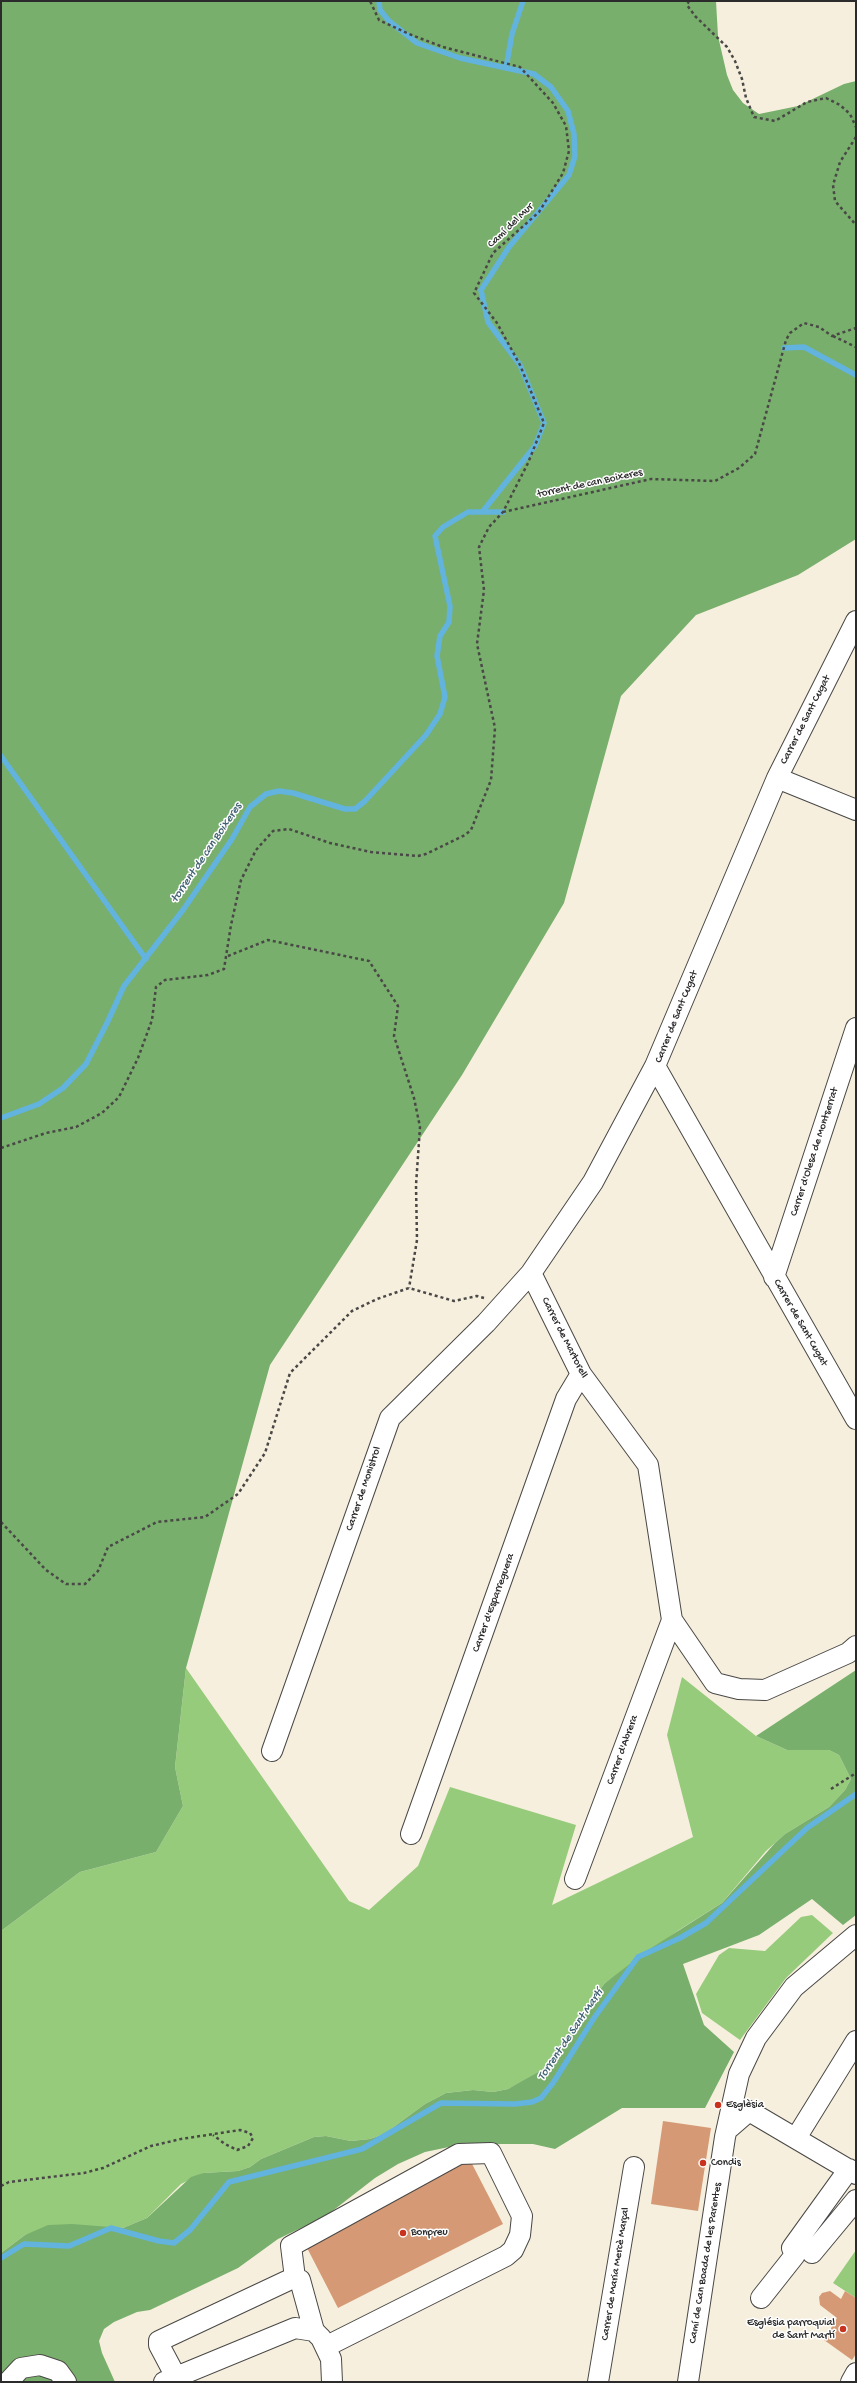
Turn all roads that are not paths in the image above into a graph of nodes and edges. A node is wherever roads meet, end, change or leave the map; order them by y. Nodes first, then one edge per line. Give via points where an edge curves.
1 (856, 621) edge
2 (777, 778) junction
3 (856, 810) edge
4 (856, 1028) edge
5 (655, 1066) junction
6 (531, 1273) junction
7 (774, 1277) junction
8 (581, 1374) junction
9 (856, 1419) edge
10 (672, 1620) junction
11 (856, 1646) edge
12 (272, 1751) dead end
13 (411, 1834) dead end
14 (575, 1879) dead end
15 (856, 1934) edge
16 (856, 2041) edge
17 (733, 2097) junction
18 (749, 2111) junction
19 (726, 2130) junction
20 (796, 2138) junction
21 (634, 2167) dead end
22 (852, 2172) edge
23 (856, 2200) edge
24 (812, 2253) dead end
25 (295, 2278) junction
26 (761, 2298) dead end
27 (314, 2331) junction
28 (326, 2346) junction
29 (856, 2373) edge
30 (170, 2380) edge
31 (8, 2382) edge
32 (66, 2382) edge
33 (332, 2382) edge
34 (598, 2382) edge
35 (688, 2382) edge
36 (851, 2382) edge

1 - 2 street, Carrer de Sant Cugat
2 - 3 street
2 - 5 street, Carrer de Sant Cugat
4 - 7 street, Carrer d'Olesa de Montserrat
5 - 6 street via 593,1182
5 - 7 street, Carrer de Sant Cugat
6 - 8 street, Carrer de Martorell
6 - 12 street, Carrer de Monistrol via 504,1304 390,1418
7 - 9 street, Carrer de Sant Cugat
8 - 10 street, Carrer de Martorell via 648,1466
8 - 13 street, Carrer d'Esparreguera via 566,1399
10 - 11 street, Carrer de Martorell via 715,1684 739,1689 765,1690 848,1653
10 - 14 street, Carrer d'Abrera
15 - 17 street, Camí de Can Boada de les Parentes via 794,1987 756,2038 739,2074
16 - 20 street
17 - 18 street
17 - 19 street, Camí de Can Boada de les Parentes
18 - 19 street
18 - 20 street
19 - 35 street, Camí de Can Boada de les Parentes
20 - 22 street
21 - 34 street, Carrer de Maria Mercè Marçal
22 - 26 street via 792,2248 795,2255
23 - 24 street
25 - 27 street via 300,2280
25 - 28 street via 291,2246 459,2154 491,2153 522,2216 520,2235 513,2250 506,2256
25 - 30 street via 160,2341
27 - 28 street
27 - 30 street via 295,2328
28 - 33 street via 331,2359
29 - 36 street
31 - 32 street via 21,2368 40,2365 58,2371

